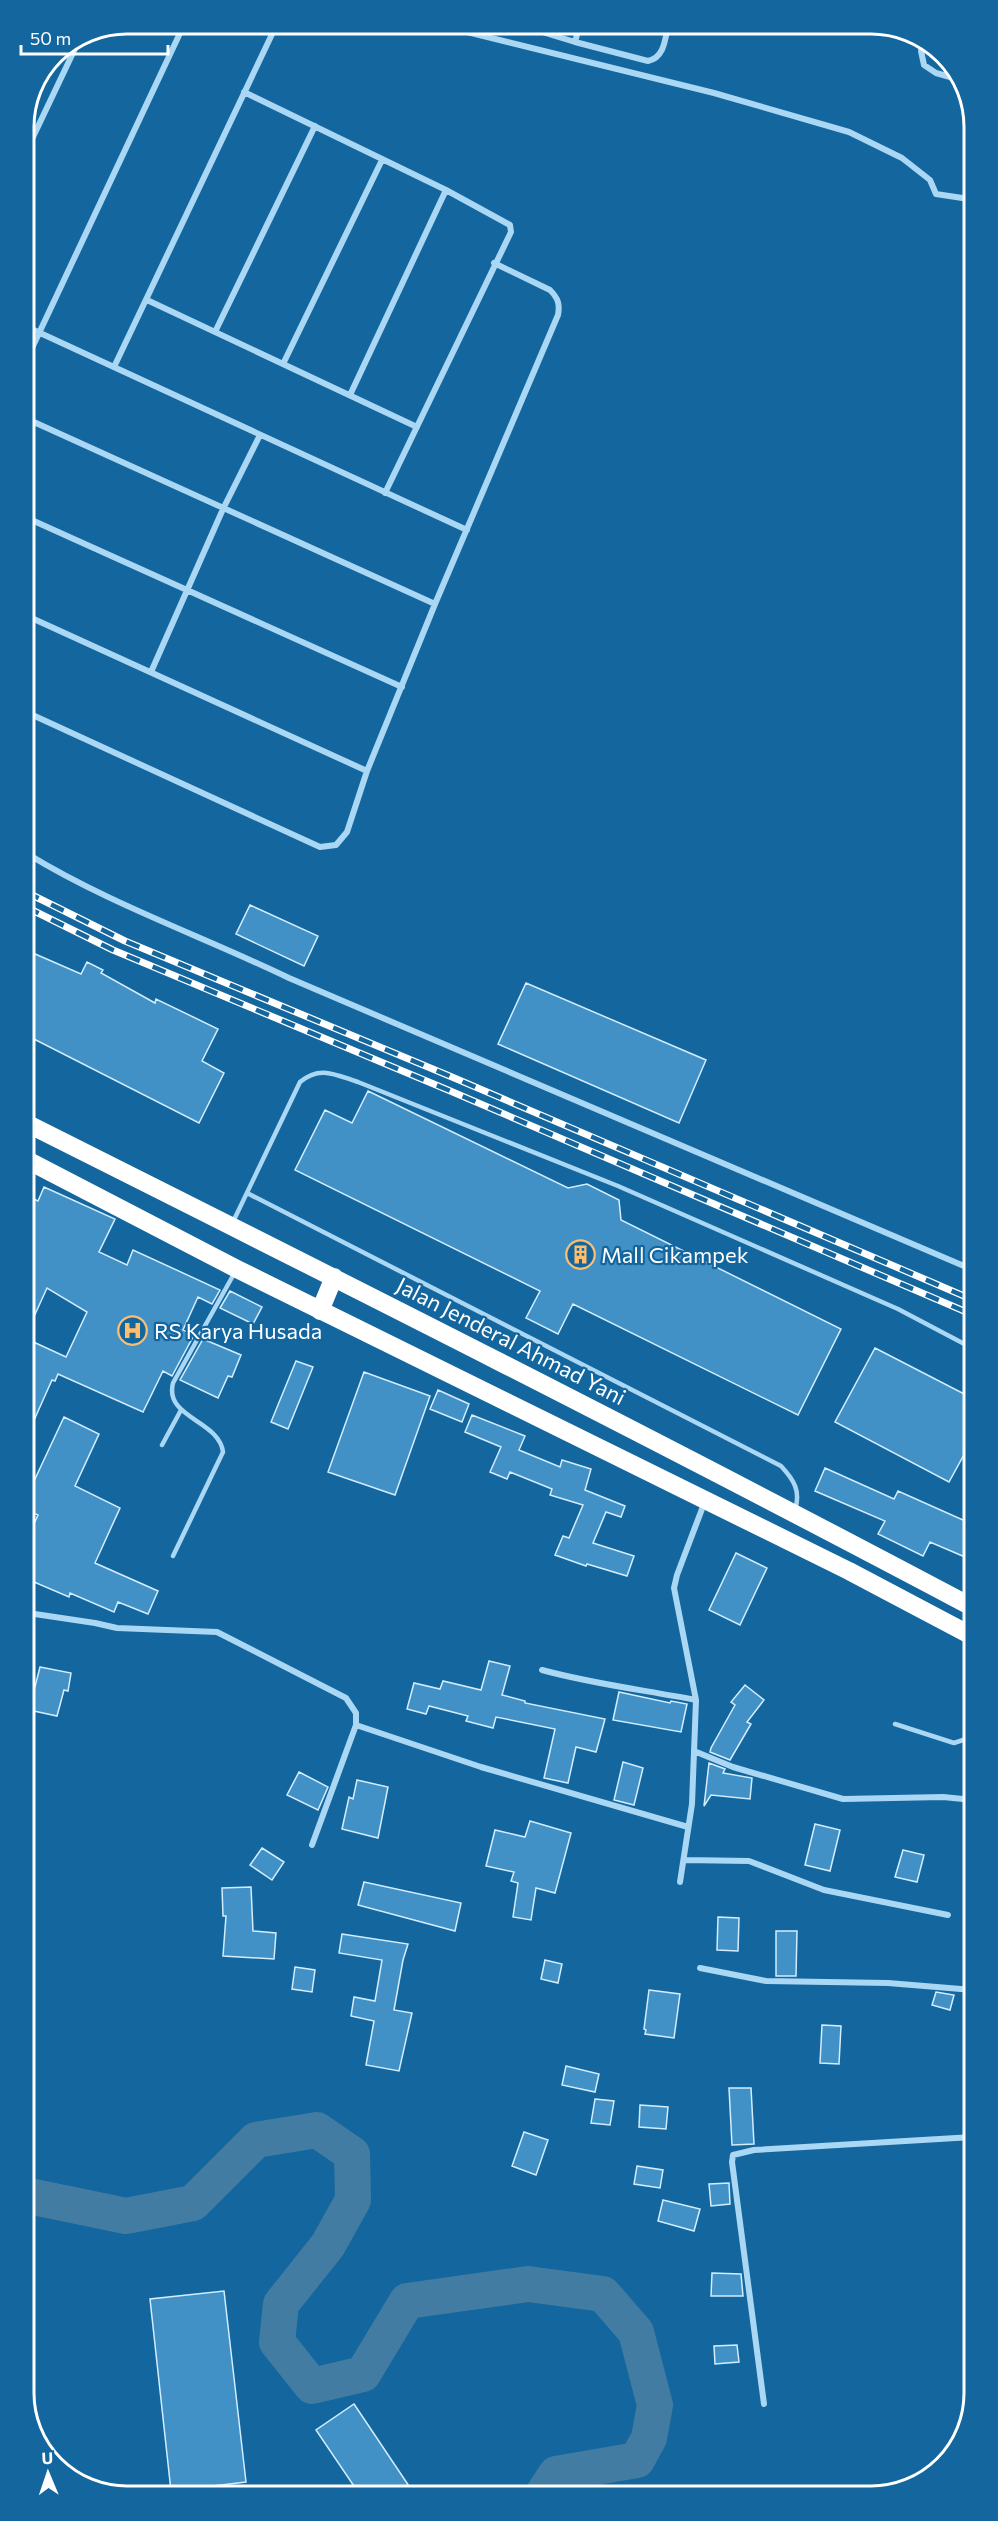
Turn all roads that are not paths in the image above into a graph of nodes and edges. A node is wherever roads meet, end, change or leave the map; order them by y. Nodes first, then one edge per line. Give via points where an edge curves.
1 (180, 34) edge
2 (272, 34) edge
3 (477, 34) edge
4 (551, 35) edge
5 (577, 35) edge
6 (666, 35) edge
7 (575, 42) junction
8 (921, 50) edge
9 (73, 53) edge
10 (948, 77) edge
11 (244, 92) junction
12 (315, 126) junction
13 (35, 133) edge
14 (382, 160) junction
15 (446, 190) junction
16 (964, 198) edge
17 (494, 263) junction
18 (147, 300) junction
19 (35, 331) edge
20 (215, 332) junction
21 (40, 333) junction
22 (35, 343) edge
23 (283, 364) junction
24 (114, 367) junction
25 (350, 395) junction
26 (35, 422) edge
27 (417, 427) junction
28 (260, 435) junction
29 (384, 494) junction
30 (223, 508) junction
31 (35, 521) edge
32 (466, 530) junction
33 (186, 590) junction
34 (435, 604) junction
35 (35, 619) edge
36 (151, 672) junction
37 (402, 687) junction
38 (35, 716) edge
39 (367, 771) junction
40 (35, 859) edge
41 (35, 1127) edge
42 (35, 1164) edge
43 (247, 1193) junction
44 (231, 1226) junction
45 (964, 1266) edge
46 (237, 1269) junction
47 (334, 1277) junction
48 (320, 1311) junction
49 (964, 1344) edge
50 (181, 1410) junction
51 (162, 1445) dead end
52 (705, 1500) junction
53 (794, 1512) junction
54 (173, 1556) dead end
55 (964, 1603) edge
56 (34, 1614) edge
57 (964, 1632) edge
58 (542, 1670) dead end
59 (696, 1700) junction
60 (895, 1724) dead end
61 (356, 1725) junction
62 (964, 1740) edge
63 (694, 1750) junction
64 (964, 1799) edge
65 (688, 1827) junction
66 (312, 1845) dead end
67 (684, 1860) junction
68 (680, 1882) dead end
69 (948, 1915) dead end
70 (700, 1968) dead end
71 (964, 1989) edge
72 (964, 2138) edge
73 (764, 2403) dead end

1 - 21 street
2 - 11 street
3 - 16 street via 714,93 849,132 902,158 930,180 936,194
4 - 7 street
5 - 7 street
6 - 7 street via 655,60 648,61
8 - 10 street via 924,65
9 - 13 street
11 - 12 street
11 - 18 street
12 - 14 street
12 - 20 street
14 - 15 street
14 - 23 street
15 - 17 street via 510,225 511,232
15 - 25 street
17 - 27 street
17 - 32 street via 550,290 560,306
18 - 20 street
18 - 24 street
19 - 21 street
20 - 23 street
21 - 22 street
21 - 24 street
23 - 25 street
24 - 28 street
25 - 27 street
26 - 30 street
27 - 29 street
28 - 29 street
28 - 30 street
29 - 32 street
30 - 33 street
30 - 34 street
31 - 33 street
32 - 34 street
33 - 36 street
33 - 37 street
34 - 37 street
35 - 36 street
36 - 39 street
37 - 39 street
38 - 39 street via 320,847 336,845 347,832
40 - 45 street via 168,925 289,978
41 - 44 highway, Jalan Jenderal Ahmad Yani
42 - 46 highway
43 - 44 lane
43 - 49 lane via 300,1082 311,1073 326,1072 618,1186 898,1309
43 - 53 lane via 781,1466 798,1491
44 - 47 highway, Jalan Jenderal Ahmad Yani
46 - 48 highway
46 - 50 lane via 173,1383 172,1398
47 - 48 highway
47 - 53 highway, Jalan Jenderal Ahmad Yani
48 - 52 highway
50 - 51 lane
50 - 54 lane via 215,1435 223,1452
52 - 57 highway
52 - 59 street via 674,1588
53 - 55 highway, Jalan Jenderal Ahmad Yani
56 - 61 street via 117,1629 217,1632 339,1692 352,1704
58 - 59 street via 587,1682
59 - 63 street
60 - 62 lane via 954,1743
61 - 65 street via 481,1767
61 - 66 street
63 - 64 street via 733,1767 843,1799
63 - 65 street
65 - 67 street
67 - 68 street
67 - 69 street via 749,1861 824,1890
70 - 71 street via 766,1981 888,1983
72 - 73 street via 754,2150 733,2155

